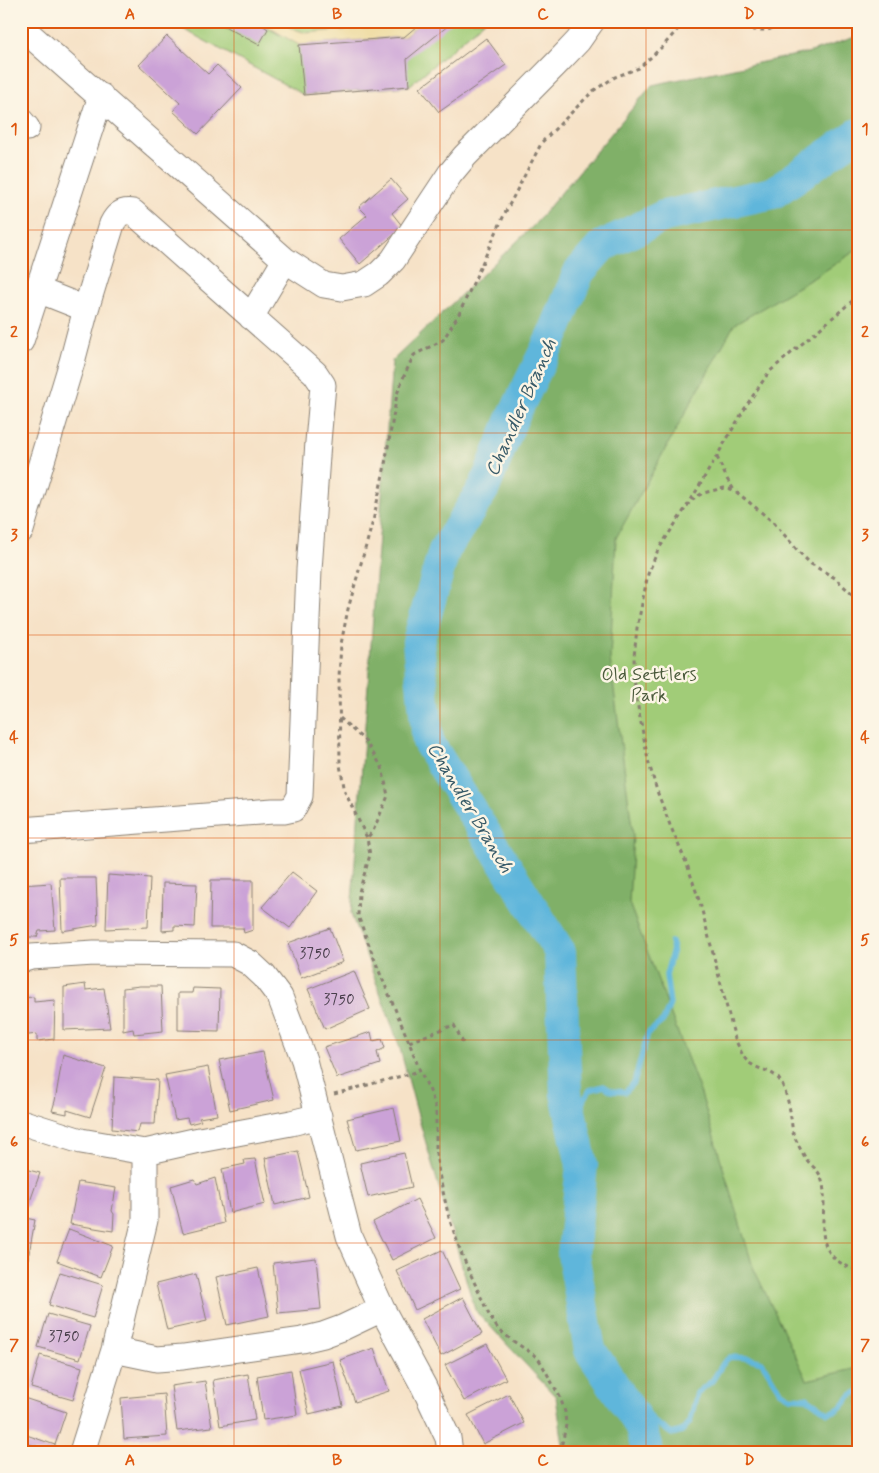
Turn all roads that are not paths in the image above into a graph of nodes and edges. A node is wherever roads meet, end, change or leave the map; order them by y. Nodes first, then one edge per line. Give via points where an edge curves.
1 (592, 21) edge
2 (21, 27) edge
3 (101, 96) junction
4 (284, 260) junction
5 (38, 290) junction
6 (86, 309) junction
7 (251, 317) junction
8 (21, 342) edge
9 (21, 530) edge
10 (21, 830) edge
11 (21, 960) edge
12 (316, 1108) junction
13 (21, 1122) edge
14 (145, 1152) junction
15 (382, 1309) junction
16 (114, 1350) junction
17 (82, 1452) edge
18 (450, 1452) edge

1 - 4 lane via 557,64 464,156 393,260 379,274 364,284 342,288 324,285
2 - 3 lane
3 - 4 lane
3 - 5 lane
4 - 7 lane
5 - 6 lane
5 - 8 lane
6 - 7 lane via 112,224 127,211 138,215
6 - 9 lane
7 - 10 lane via 315,373 323,385 309,570 300,796 297,804 284,812
11 - 12 lane via 94,953 233,954 250,963 280,997 304,1060
12 - 14 lane via 291,1123
12 - 15 lane via 349,1236
13 - 14 lane via 81,1140
14 - 16 lane via 145,1220
15 - 16 lane via 342,1328 302,1340 157,1359
15 - 18 lane via 424,1387 448,1438
16 - 17 lane

